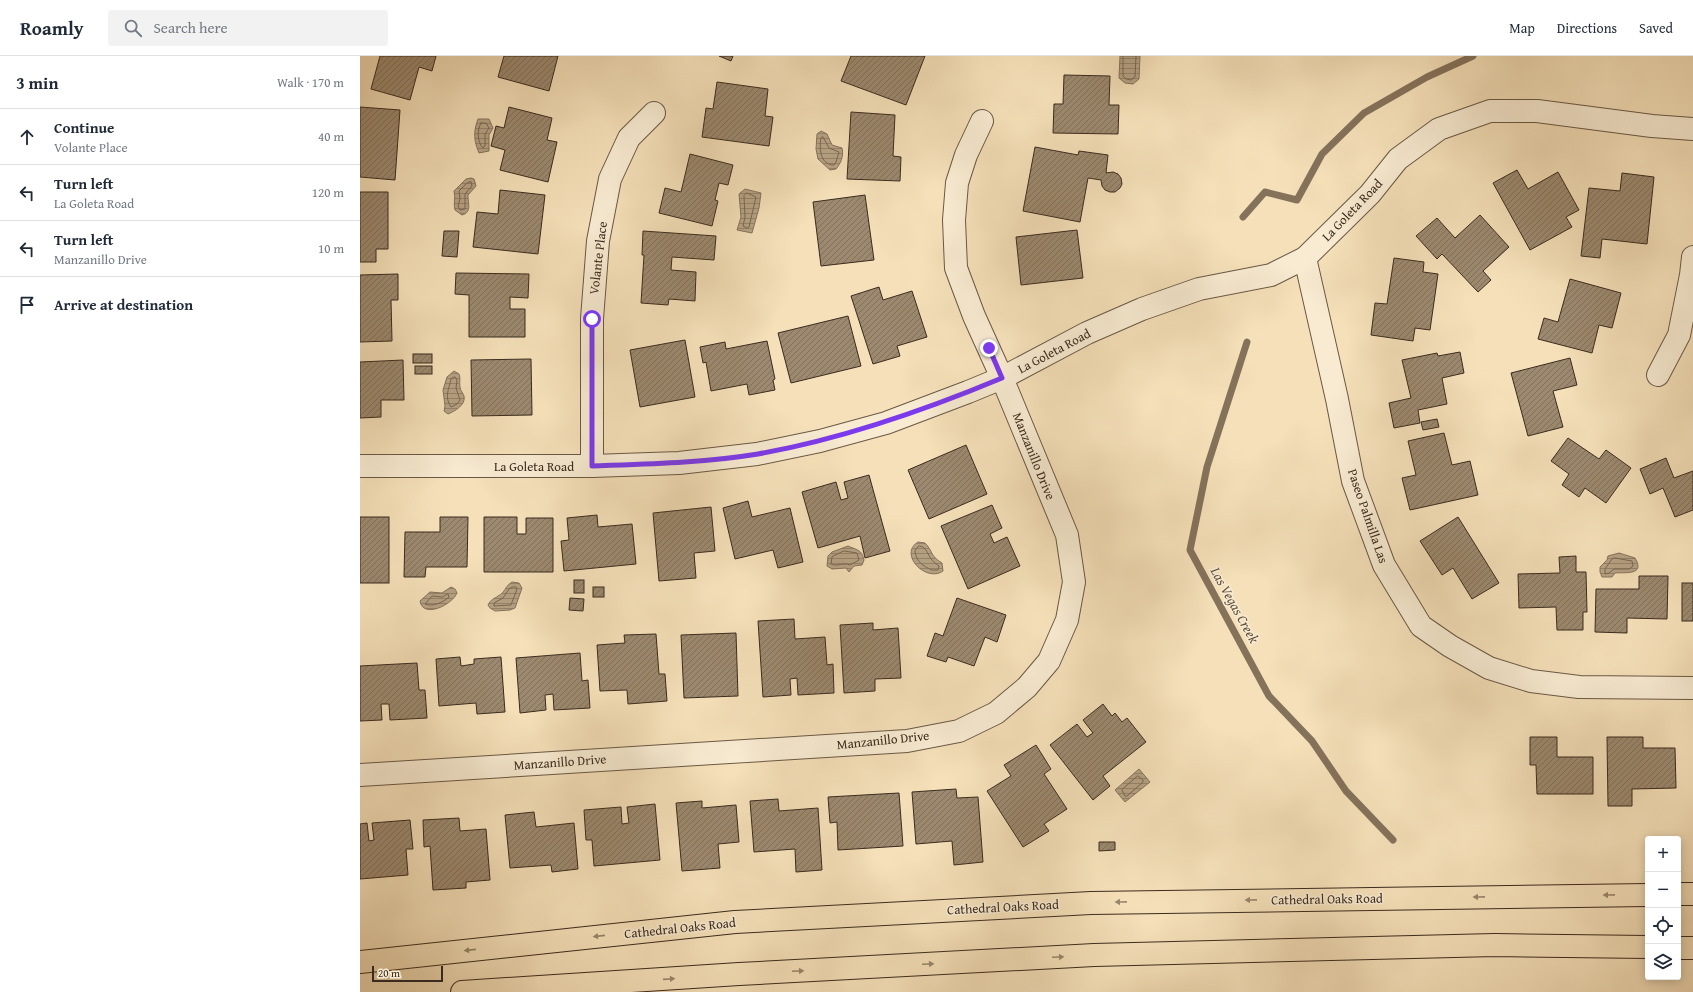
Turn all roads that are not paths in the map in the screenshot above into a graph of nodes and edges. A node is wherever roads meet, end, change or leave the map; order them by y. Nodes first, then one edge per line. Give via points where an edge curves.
1 (654, 113) dead end
2 (982, 121) dead end
3 (1693, 128) edge
4 (1693, 257) edge
5 (1305, 258) junction
6 (1658, 375) dead end
7 (1002, 378) junction
8 (360, 466) edge
9 (592, 466) junction
10 (1693, 688) edge
11 (360, 775) edge
12 (1681, 894) edge
13 (1693, 894) edge
14 (1645, 895) edge
15 (1645, 947) edge
16 (1681, 948) edge
17 (1693, 948) edge
18 (360, 962) edge
19 (462, 992) edge

1 - 9 street, Volante Place via 629,138 610,179 598,241 592,319
2 - 7 street, Manzanillo Drive via 966,155 957,183 954,220 956,268
3 - 5 street, La Goleta Road via 1652,126 1537,111 1490,111 1439,129 1398,158 1370,194
4 - 6 street via 1679,335
5 - 7 street, La Goleta Road via 1271,275 1199,289 1142,309 1088,333
5 - 10 street, Paseo Palmilla Las via 1354,481 1384,565 1421,626 1489,668 1532,681 1579,687
7 - 9 street, La Goleta Road via 886,423 820,441 757,454 679,463
7 - 11 street, Manzanillo Drive via 1067,535 1074,582 1067,620 1049,661 1027,687 996,713 959,731 906,740
8 - 9 street, La Goleta Road
12 - 13 main road
14 -> 18 main road, Cathedral Oaks Road via 1060,904 735,922
19 -> 15 main road via 1094,955 1460,945
16 - 17 main road

